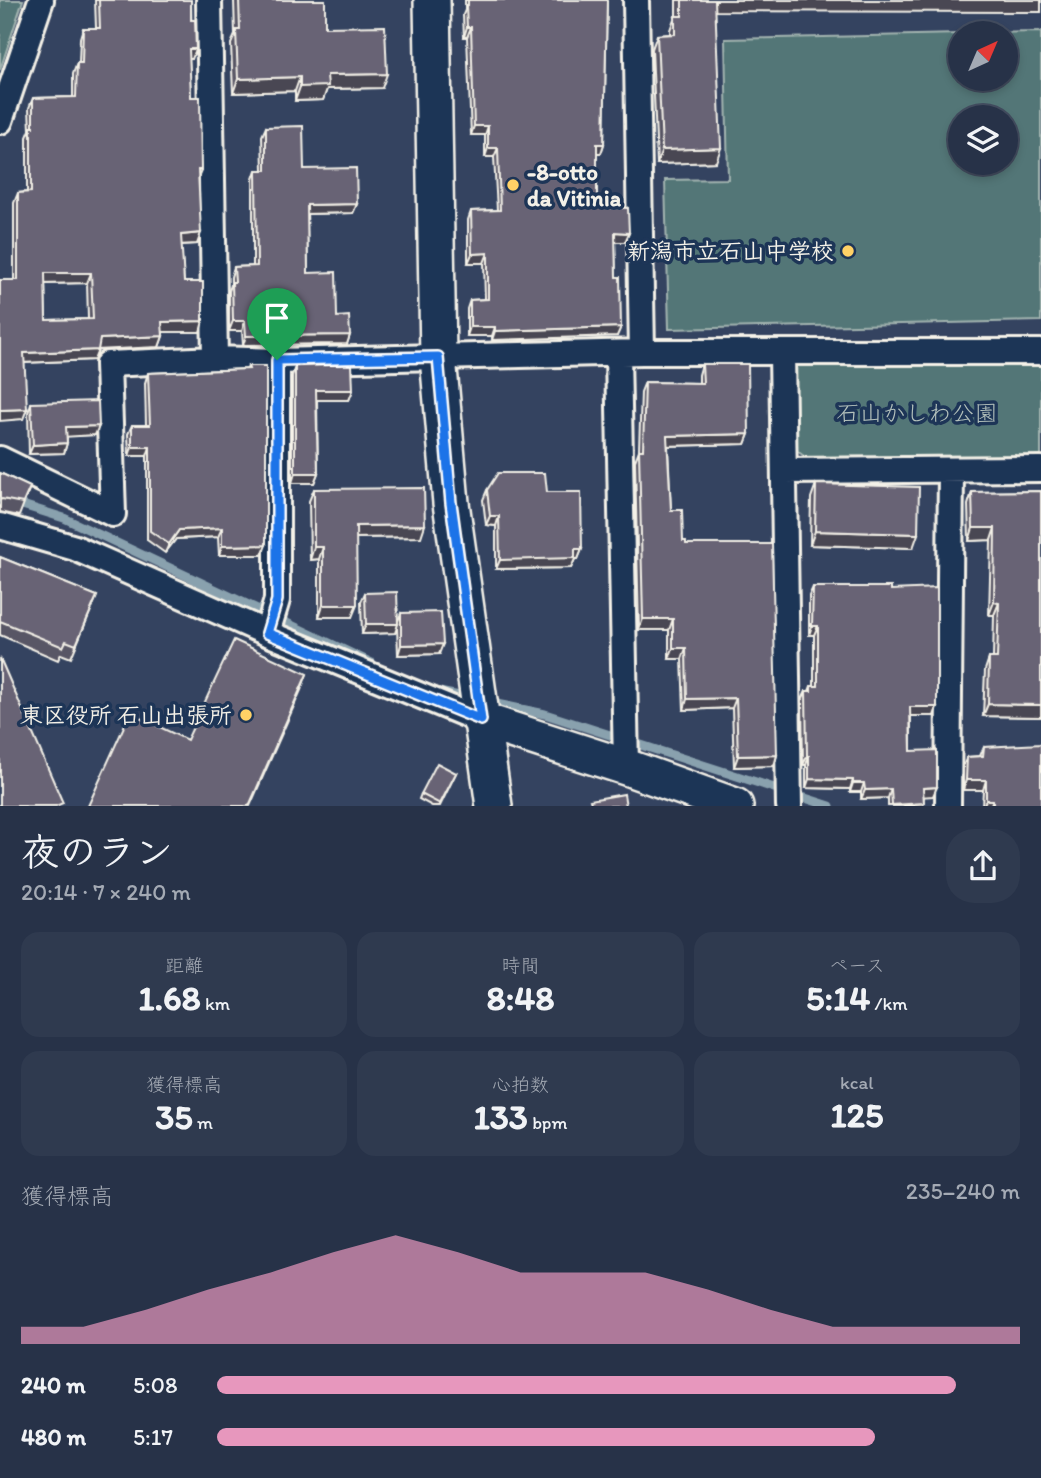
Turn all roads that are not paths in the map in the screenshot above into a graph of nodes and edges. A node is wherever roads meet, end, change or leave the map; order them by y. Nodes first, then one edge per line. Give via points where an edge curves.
1 (41, 0) edge
2 (209, 0) edge
3 (432, 0) edge
4 (636, 0) edge
5 (0, 121) edge
6 (1041, 352) edge
7 (630, 353) junction
8 (782, 353) junction
9 (438, 357) junction
10 (215, 359) junction
11 (277, 360) junction
12 (0, 459) edge
13 (1041, 469) edge
14 (951, 470) junction
15 (785, 471) junction
16 (0, 526) edge
17 (267, 633) junction
18 (481, 720) junction
19 (626, 767) junction
20 (681, 797) edge
21 (494, 806) edge
22 (734, 806) edge
23 (789, 806) edge
24 (948, 806) edge

1 - 5 street
2 - 10 street
3 - 9 street
4 - 7 street
6 - 8 street
7 - 8 street
7 - 9 street
7 - 19 street
8 - 15 street
9 - 11 street
9 - 18 street via 451,503
10 - 11 street
10 - 12 street via 108,364 113,514
11 - 17 street via 277,600
13 - 14 street
14 - 15 street
14 - 24 street
15 - 23 street
16 - 17 street via 75,548
17 - 18 street
18 - 19 street
18 - 21 street
19 - 20 street
20 - 22 street

